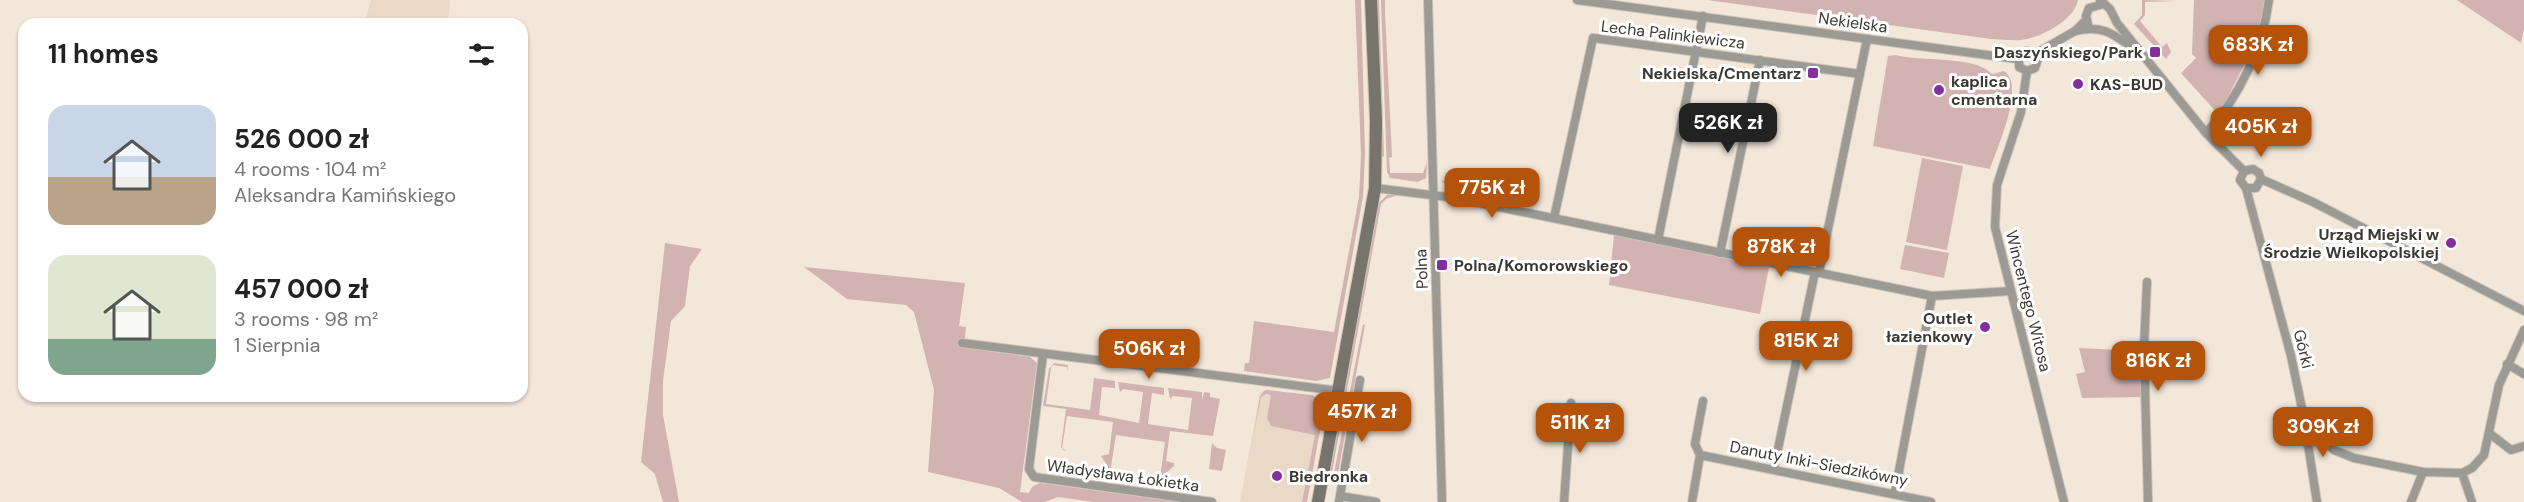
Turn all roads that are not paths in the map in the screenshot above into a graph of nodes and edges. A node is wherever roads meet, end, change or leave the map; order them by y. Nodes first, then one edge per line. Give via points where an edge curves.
1 (1371, 0) edge
2 (1428, 0) edge
3 (1577, 0) edge
4 (2269, 0) edge
5 (2097, 2) edge
6 (1703, 16) junction
7 (2113, 17) junction
8 (2086, 20) junction
9 (2093, 29) junction
10 (2104, 30) junction
11 (2075, 31) junction
12 (1867, 39) junction
13 (1697, 52) junction
14 (2035, 54) junction
15 (2144, 56) junction
16 (2017, 59) junction
17 (1760, 60) junction
18 (2027, 71) junction
19 (1860, 74) junction
20 (2206, 133) junction
21 (2244, 171) junction
22 (2261, 179) junction
23 (1375, 188) junction
24 (2246, 188) junction
25 (1434, 195) junction
26 (1554, 218) junction
27 (1658, 240) junction
28 (1720, 253) junction
29 (1817, 272) junction
30 (2147, 282) dead end
31 (2011, 291) junction
32 (1932, 296) junction
33 (2524, 311) edge
34 (2524, 330) edge
35 (962, 342) dead end
36 (1043, 354) junction
37 (2507, 364) junction
38 (2524, 374) edge
39 (1360, 380) dead end
40 (1339, 391) junction
41 (1703, 401) dead end
42 (1571, 403) dead end
43 (2304, 418) junction
44 (2489, 433) junction
45 (2524, 446) edge
46 (1700, 454) junction
47 (1774, 468) junction
48 (2422, 472) junction
49 (2462, 473) junction
50 (1895, 492) junction
51 (1340, 499) edge
52 (1212, 502) edge
53 (1318, 502) edge
54 (1376, 502) edge
55 (1442, 502) edge
56 (1564, 502) edge
57 (1692, 502) edge
58 (1931, 502) edge
59 (2064, 502) edge
60 (2148, 502) edge
61 (2317, 502) edge
62 (2411, 502) edge
63 (2472, 502) edge

1 - 23 street
2 - 25 street, Polna
3 - 6 street, Nekielska
4 - 20 street via 2260,42 2232,100
5 - 7 street via 2110,9
5 - 8 street via 2087,12
6 - 12 street, Nekielska
6 - 13 street
7 - 10 street
7 - 15 street
8 - 9 street
8 - 11 street
9 - 10 street
9 - 11 street
10 - 15 street
11 - 14 street
12 - 16 street, Nekielska
12 - 19 street
13 - 17 street, Lecha Palinkiewicza
13 - 26 street, Lecha Palinkiewicza via 1593,38
13 - 27 street
14 - 16 street via 2023,52
14 - 18 street via 2036,68
15 - 20 street
16 - 18 street via 2019,67
17 - 19 street, Lecha Palinkiewicza
17 - 28 street
18 - 31 street, Wincentego Witosa via 2021,112 1997,185 1995,227
19 - 29 street
20 - 21 street
21 - 22 street via 2253,169
21 - 24 street via 2240,180
22 - 24 street via 2256,188
22 - 33 street
23 - 25 street
23 - 40 street
24 - 43 street, Górki
25 - 26 street
25 - 55 street, Polna
26 - 27 street
27 - 28 street
28 - 29 street
29 - 32 street
29 - 47 street
30 - 60 street via 2144,347
31 - 32 street
31 - 59 street, Wincentego Witosa
32 - 50 street
34 - 37 street
35 - 36 street
36 - 40 street
36 - 52 street, Władysława Łokietka via 1029,469 1032,475
37 - 38 street
37 - 44 street
39 - 51 street
40 - 53 street
41 - 46 street via 1695,444
42 - 56 street
43 - 48 street via 2334,450
43 - 61 street, Górki
44 - 45 street via 2511,450
44 - 49 street via 2484,455
46 - 47 street, Danuty Inki-Siedzikówny
46 - 57 street
47 - 50 street, Danuty Inki-Siedzikówny
48 - 49 street
48 - 62 street
49 - 63 street
50 - 58 street, Danuty Inki-Siedzikówny
51 - 54 street

